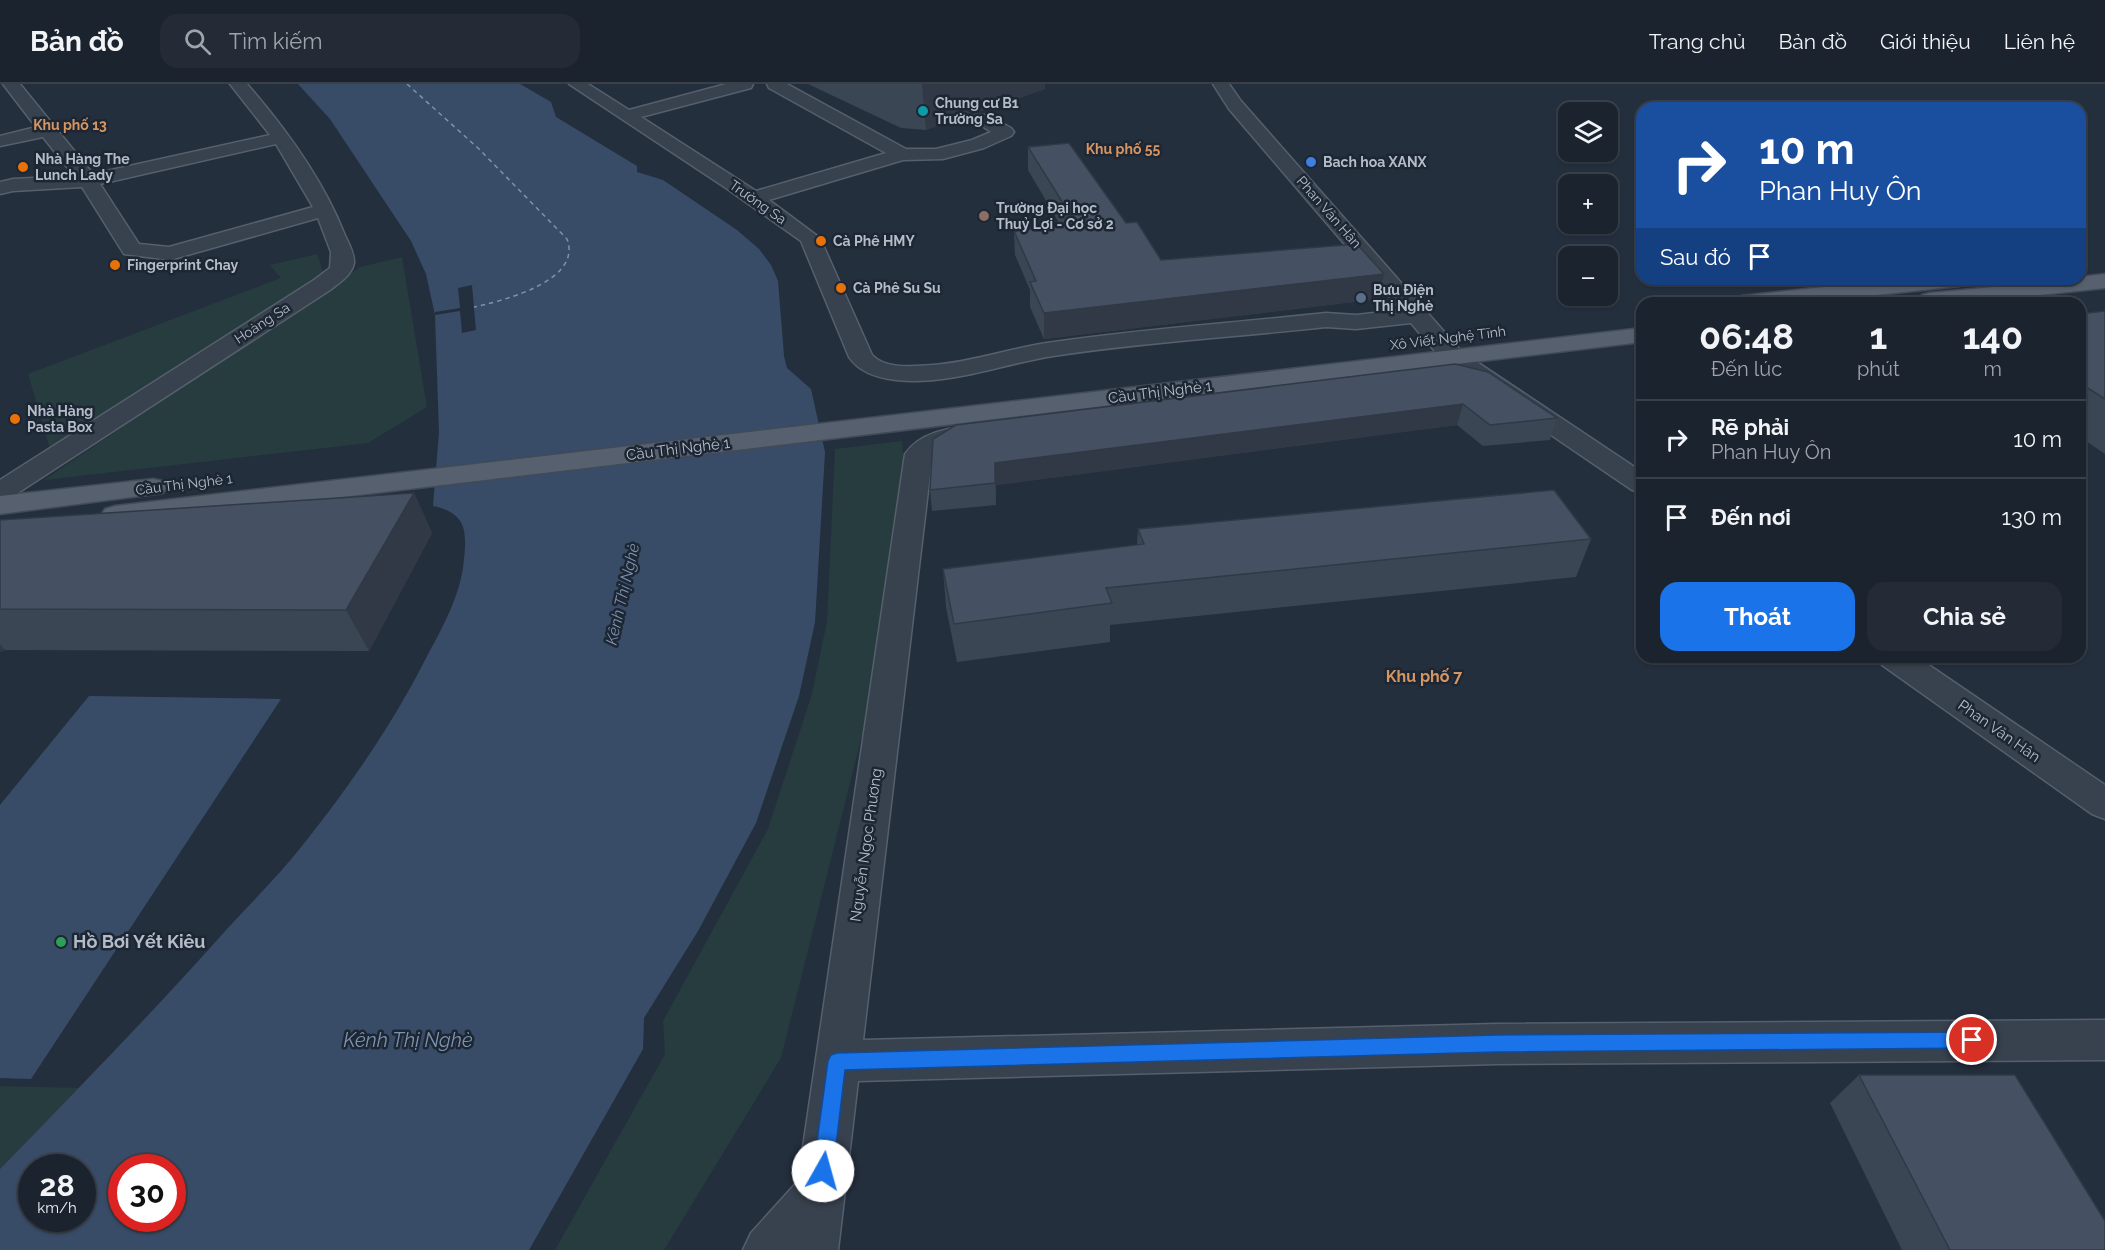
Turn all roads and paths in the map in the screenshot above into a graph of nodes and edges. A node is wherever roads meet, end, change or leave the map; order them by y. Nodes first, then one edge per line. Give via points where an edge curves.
1 (11, 84) edge
2 (238, 84) edge
3 (577, 84) edge
4 (745, 84) edge
5 (775, 84) edge
6 (1221, 84) edge
7 (627, 116) junction
8 (981, 119) dead end
9 (49, 130) junction
10 (279, 138) junction
11 (0, 141) edge
12 (902, 154) junction
13 (4, 181) edge
14 (88, 181) junction
15 (753, 198) junction
16 (325, 210) junction
17 (2105, 263) edge
18 (2086, 265) edge
19 (2105, 281) edge
20 (2086, 283) edge
21 (1922, 285) edge
22 (2069, 285) edge
23 (1849, 297) edge
24 (1962, 297) edge
25 (1417, 315) junction
26 (1636, 315) edge
27 (1636, 335) edge
28 (1446, 348) junction
29 (879, 369) joint
30 (1258, 371) joint
31 (931, 447) joint
32 (1636, 479) edge
33 (0, 492) edge
34 (0, 505) edge
35 (86, 507) junction
36 (0, 528) edge
37 (1903, 663) edge
38 (2105, 804) edge
39 (2105, 1040) edge
40 (837, 1061) junction
41 (820, 1193) junction
42 (768, 1250) edge
43 (813, 1250) edge

1 - 9 street via 16,102
2 - 10 street, Hoàng Sa
3 - 7 street, Trường Sa
4 - 7 street
5 - 12 street
6 - 25 street, Phan Văn Hân via 1234,105
7 - 15 street, Trường Sa
8 - 12 street via 1005,132 936,155
9 - 11 street
9 - 14 street
10 - 14 street
10 - 16 street, Hoàng Sa
12 - 15 street
13 - 14 street
14 - 16 street via 132,249 170,254
15 - 29 street, Trường Sa via 810,238 861,357
16 - 33 street, Hoàng Sa via 342,259 340,270 333,277
17 - 18 main road
19 - 20 main road
21 - 23 main road
22 - 24 main road
25 - 28 street, Phan Văn Hân
25 - 29 street, Xô Viết Nghệ Tĩnh via 1356,322 1336,329 1052,361 998,362 896,374
26 - 28 main road, Xô Viết Nghệ Tĩnh
27 - 28 main road, Xô Viết Nghệ Tĩnh
28 - 30 main road, Xô Viết Nghệ Tĩnh
28 - 31 street, Xô Viết Nghệ Tĩnh via 1439,375 947,436
28 - 32 street, Phan Văn Hân
30 - 35 main road, Cầu Thị Nghè 1
31 - 40 street, Nguyễn Ngọc Phương via 920,454
34 - 35 main road
35 - 36 main road
37 - 38 street, Phan Văn Hân
39 - 40 street via 1497,1044
40 - 41 street, Nguyễn Ngọc Phương
41 - 42 street
41 - 43 street, Nguyễn Ngọc Phương

